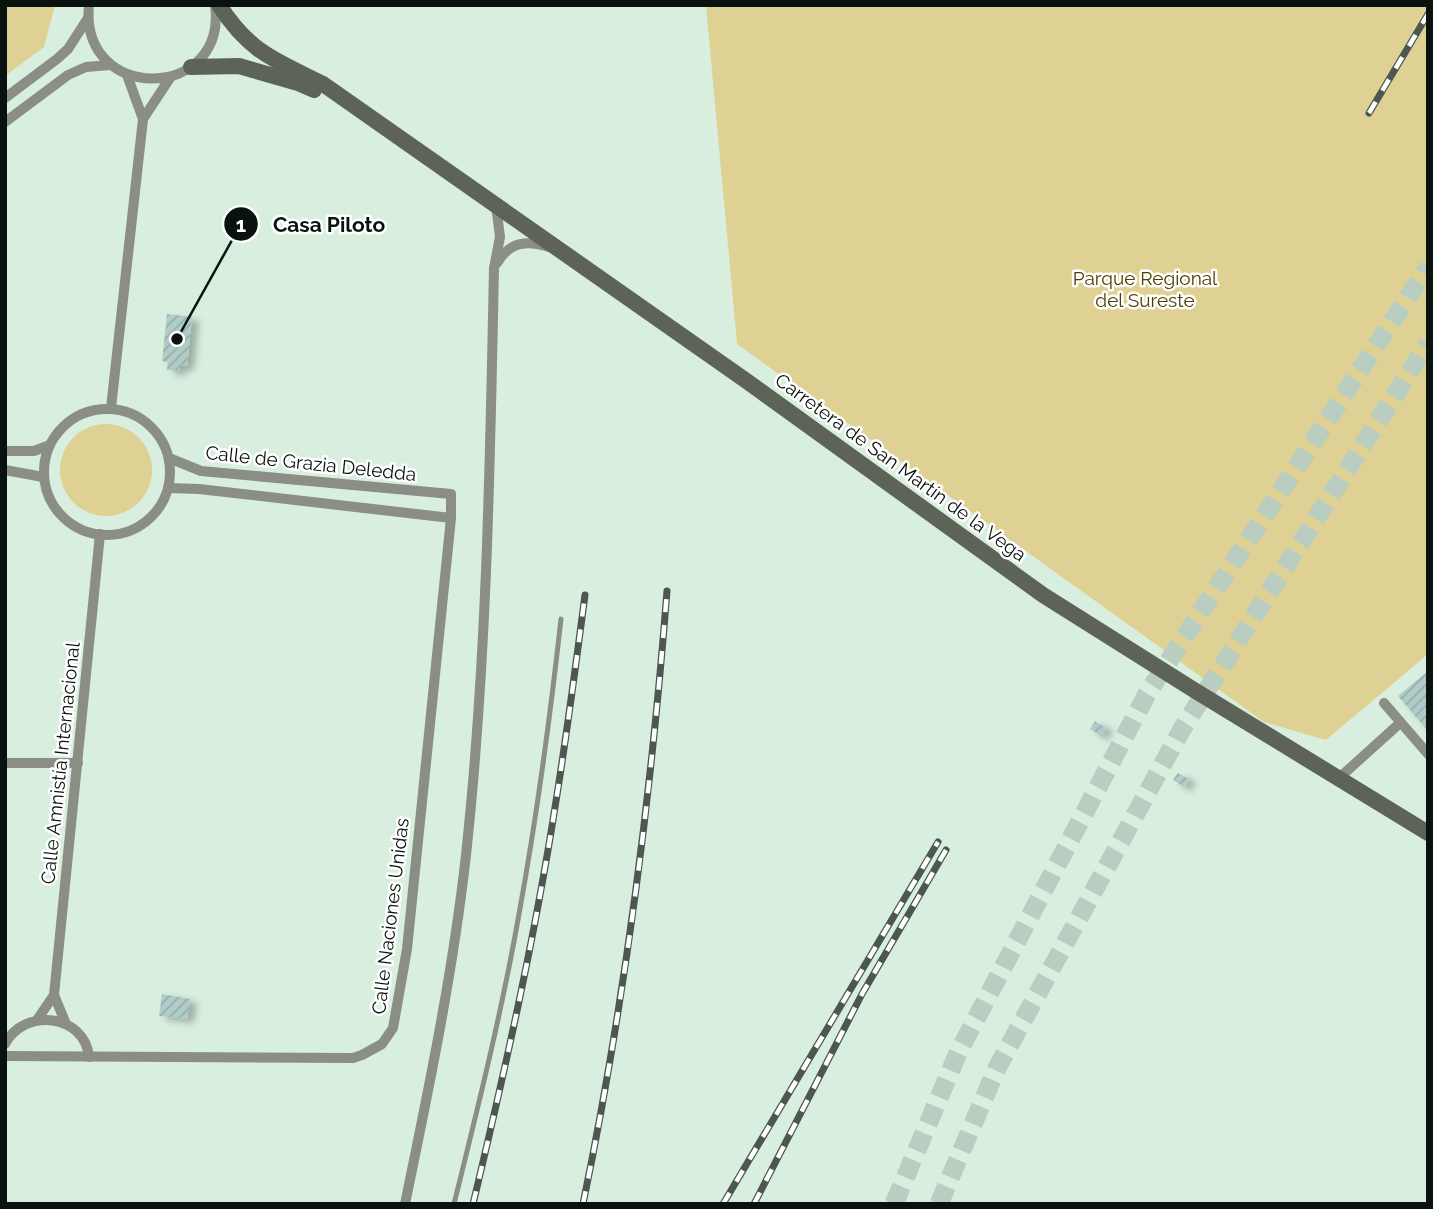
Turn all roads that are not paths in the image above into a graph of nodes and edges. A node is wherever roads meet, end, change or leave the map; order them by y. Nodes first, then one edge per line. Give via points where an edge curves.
1 (89, 5) edge
2 (217, 5) edge
3 (88, 18) junction
4 (110, 65) junction
5 (191, 67) junction
6 (127, 75) junction
7 (170, 78) junction
8 (5, 98) edge
9 (364, 112) junction
10 (142, 119) junction
11 (5, 122) edge
12 (496, 205) junction
13 (561, 251) junction
14 (494, 268) junction
15 (111, 408) junction
16 (50, 445) junction
17 (5, 451) edge
18 (169, 458) junction
19 (5, 470) edge
20 (43, 477) junction
21 (168, 488) junction
22 (451, 494) joint
23 (451, 518) junction
24 (100, 534) junction
25 (561, 619) dead end
26 (1384, 703) dead end
27 (1400, 723) junction
28 (1428, 754) edge
29 (5, 763) edge
30 (78, 763) junction
31 (1338, 779) junction
32 (1428, 833) edge
33 (54, 995) junction
34 (37, 1020) junction
35 (66, 1024) junction
36 (5, 1044) edge
37 (5, 1056) edge
38 (89, 1058) junction
39 (405, 1204) edge
40 (454, 1204) edge

1 - 3 street
2 - 5 street via 214,37
2 - 9 street, Carretera de San Martín de la Vega via 260,53 323,83
3 - 4 street via 91,35
3 - 8 street via 68,49
4 - 6 street
4 - 11 street via 86,67 68,75
5 - 7 street
5 - 9 street, Carretera de San Martín de la Vega via 239,66 298,83
6 - 7 street via 146,80
6 - 10 street
7 - 10 street
9 - 12 street, Carretera de San Martín de la Vega
10 - 15 street
12 - 13 street, Carretera de San Martín de la Vega
12 - 14 street via 500,237
13 - 14 street via 538,243 518,244 506,250
13 - 31 street, Carretera de San Martín de la Vega via 1043,595
14 - 39 street via 484,644 466,857 445,1003
15 - 16 street via 89,410 70,420
15 - 18 street via 149,424 162,439
16 - 17 street via 34,451
16 - 20 street
18 - 21 street
18 - 22 street, Calle de Grazia Deledda via 201,471
19 - 20 street
20 - 24 street via 61,516 78,529
21 - 23 street, Calle de Grazia Deledda
21 - 24 street via 150,519 134,529
22 - 23 street, Calle Naciones Unidas
23 - 38 street, Calle Naciones Unidas via 407,949 390,1034 382,1044 353,1058
24 - 30 street, Calle Amnistía Internacional
25 - 40 lane via 519,914
26 - 27 street
27 - 28 street
27 - 31 street
29 - 30 street
30 - 33 street, Calle Amnistía Internacional
31 - 32 street, Carretera de San Martín de la Vega
33 - 34 street, Calle Amnistía Internacional
33 - 35 street, Calle Amnistía Internacional
34 - 35 street
34 - 36 street, Calle Amnistía Internacional via 12,1033
35 - 38 street, Calle Amnistía Internacional via 82,1036
37 - 38 street, Calle Naciones Unidas

